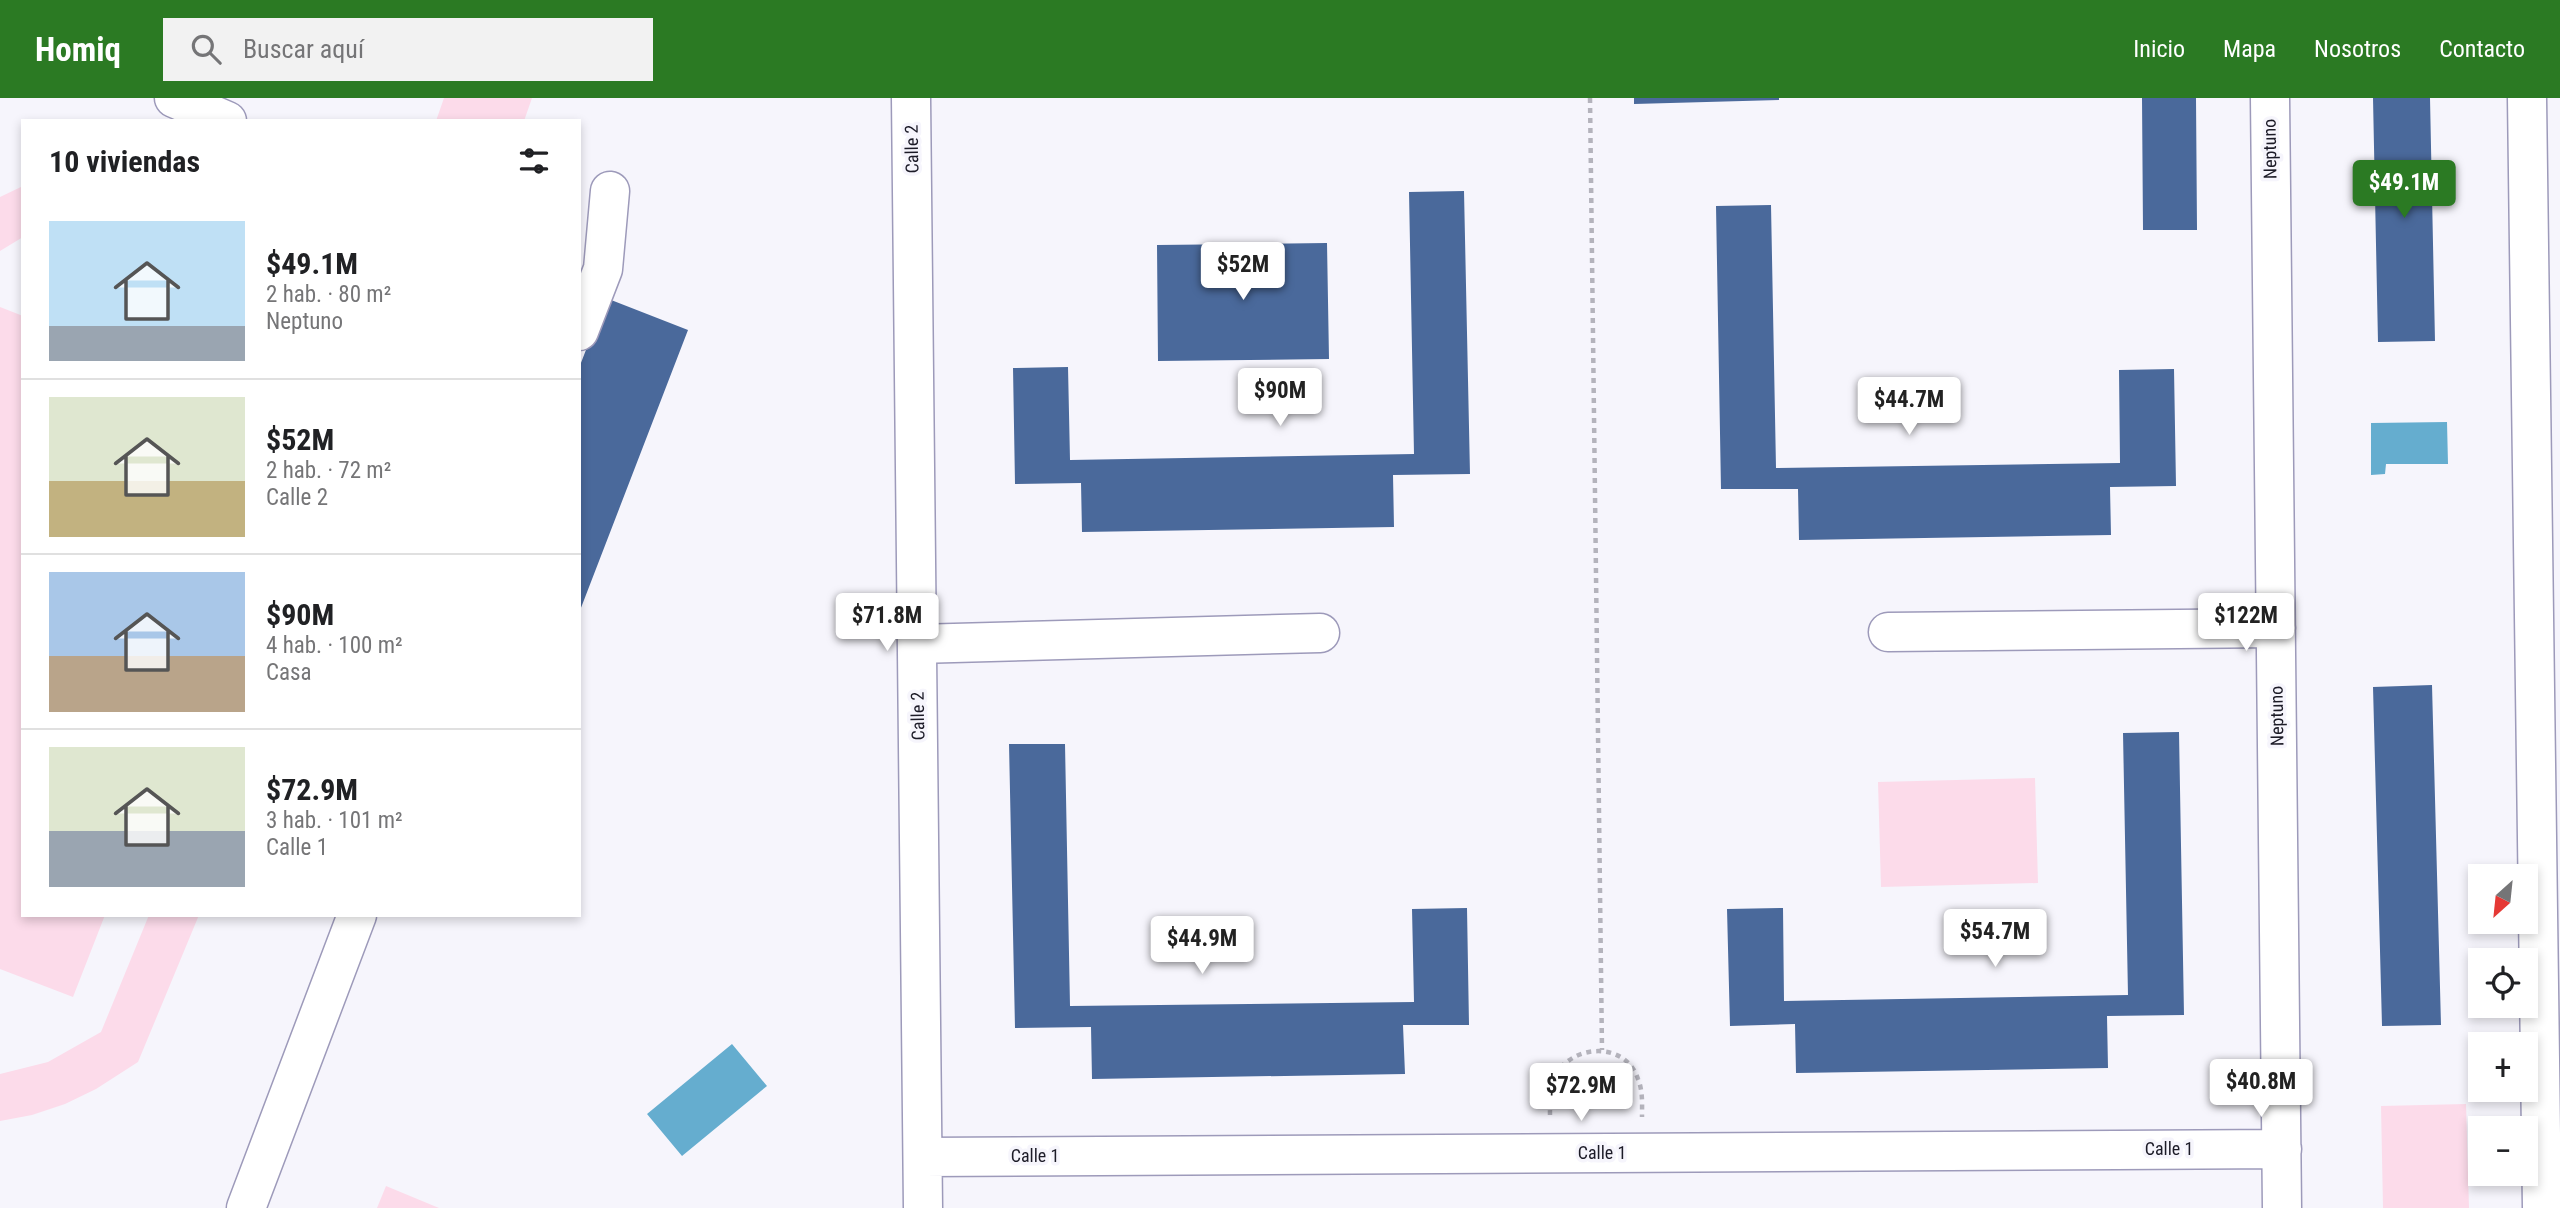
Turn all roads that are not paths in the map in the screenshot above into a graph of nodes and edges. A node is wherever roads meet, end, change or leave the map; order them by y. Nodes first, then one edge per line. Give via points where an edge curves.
1 (174, 98) edge
2 (911, 98) edge
3 (2270, 98) edge
4 (2527, 98) edge
5 (222, 119) edge
6 (610, 191) dead end
7 (591, 265) edge
8 (581, 320) edge
9 (2276, 628) junction
10 (1888, 632) dead end
11 (1320, 634) dead end
12 (917, 643) junction
13 (356, 917) edge
14 (2282, 1149) junction
15 (923, 1157) junction
16 (246, 1208) edge
17 (923, 1208) edge
18 (2282, 1208) edge
19 (2542, 1208) edge

1 - 5 street
2 - 12 street, Calle 2
3 - 9 street, Neptuno
4 - 19 street
6 - 7 street
7 - 8 street
9 - 10 street
9 - 14 street, Neptuno
11 - 12 street
12 - 15 street, Calle 2
13 - 16 street
14 - 15 street, Calle 1
14 - 18 street, Neptuno
15 - 17 street, Calle 2

